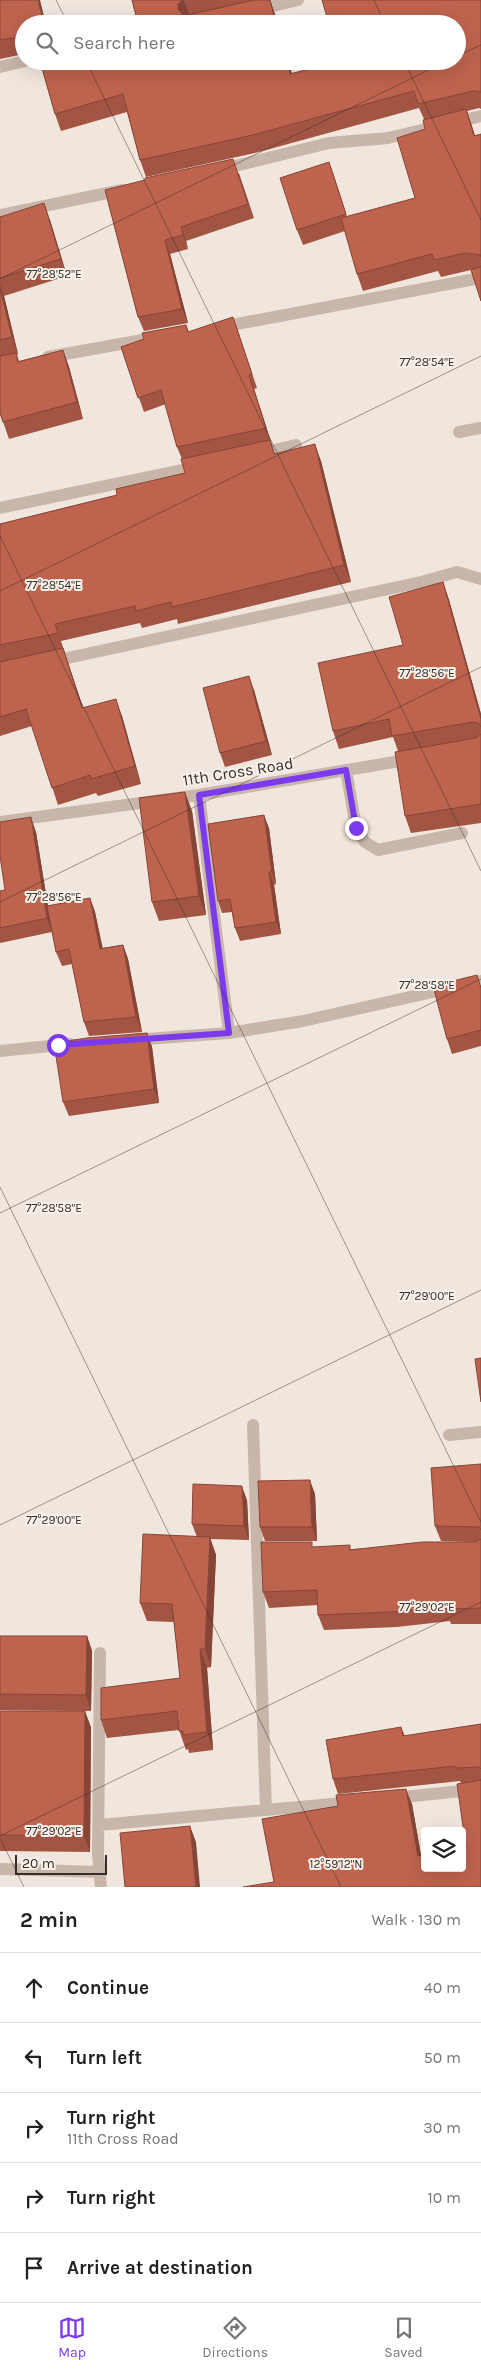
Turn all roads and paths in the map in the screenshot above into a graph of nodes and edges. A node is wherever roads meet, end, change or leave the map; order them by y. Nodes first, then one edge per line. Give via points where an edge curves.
1 (298, 0) edge
2 (241, 13) edge
3 (15, 63) edge
4 (0, 67) edge
5 (481, 116) edge
6 (209, 172) edge
7 (133, 188) edge
8 (0, 215) edge
9 (481, 278) edge
10 (206, 329) edge
11 (166, 336) edge
12 (39, 359) edge
13 (481, 428) edge
14 (459, 432) dead end
15 (296, 445) dead end
16 (248, 456) edge
17 (210, 464) edge
18 (0, 508) edge
19 (481, 579) edge
20 (38, 664) edge
21 (423, 757) edge
22 (346, 770) junction
23 (199, 795) junction
24 (0, 822) edge
25 (462, 833) dead end
26 (481, 981) edge
27 (229, 1033) junction
28 (115, 1041) edge
29 (86, 1043) edge
30 (0, 1051) edge
31 (253, 1425) dead end
32 (481, 1432) edge
33 (449, 1435) dead end
34 (100, 1652) dead end
35 (82, 1719) edge
36 (101, 1719) junction
37 (481, 1789) edge
38 (383, 1799) edge
39 (364, 1801) edge
40 (266, 1810) junction
41 (99, 1825) junction
42 (0, 1869) edge
43 (99, 1872) junction
44 (101, 1887) edge

1 - 2 street
3 - 4 street
5 - 6 street via 388,138 329,142
7 - 8 street
9 - 10 street
11 - 12 street
13 - 14 street
15 - 16 street
17 - 18 street
19 - 20 street via 457,572
21 - 22 street, 11th Cross Road
22 - 23 street, 11th Cross Road
22 - 25 street via 356,828 365,842 378,850
23 - 24 street, 11th Cross Road
23 - 27 street
26 - 27 street via 304,1021
27 - 28 street
29 - 30 street
31 - 40 street via 262,1549
32 - 33 street
34 - 36 street
35 - 36 street
36 - 41 street
37 - 38 street
39 - 40 street
40 - 41 street
41 - 43 street
42 - 43 street
43 - 44 street

